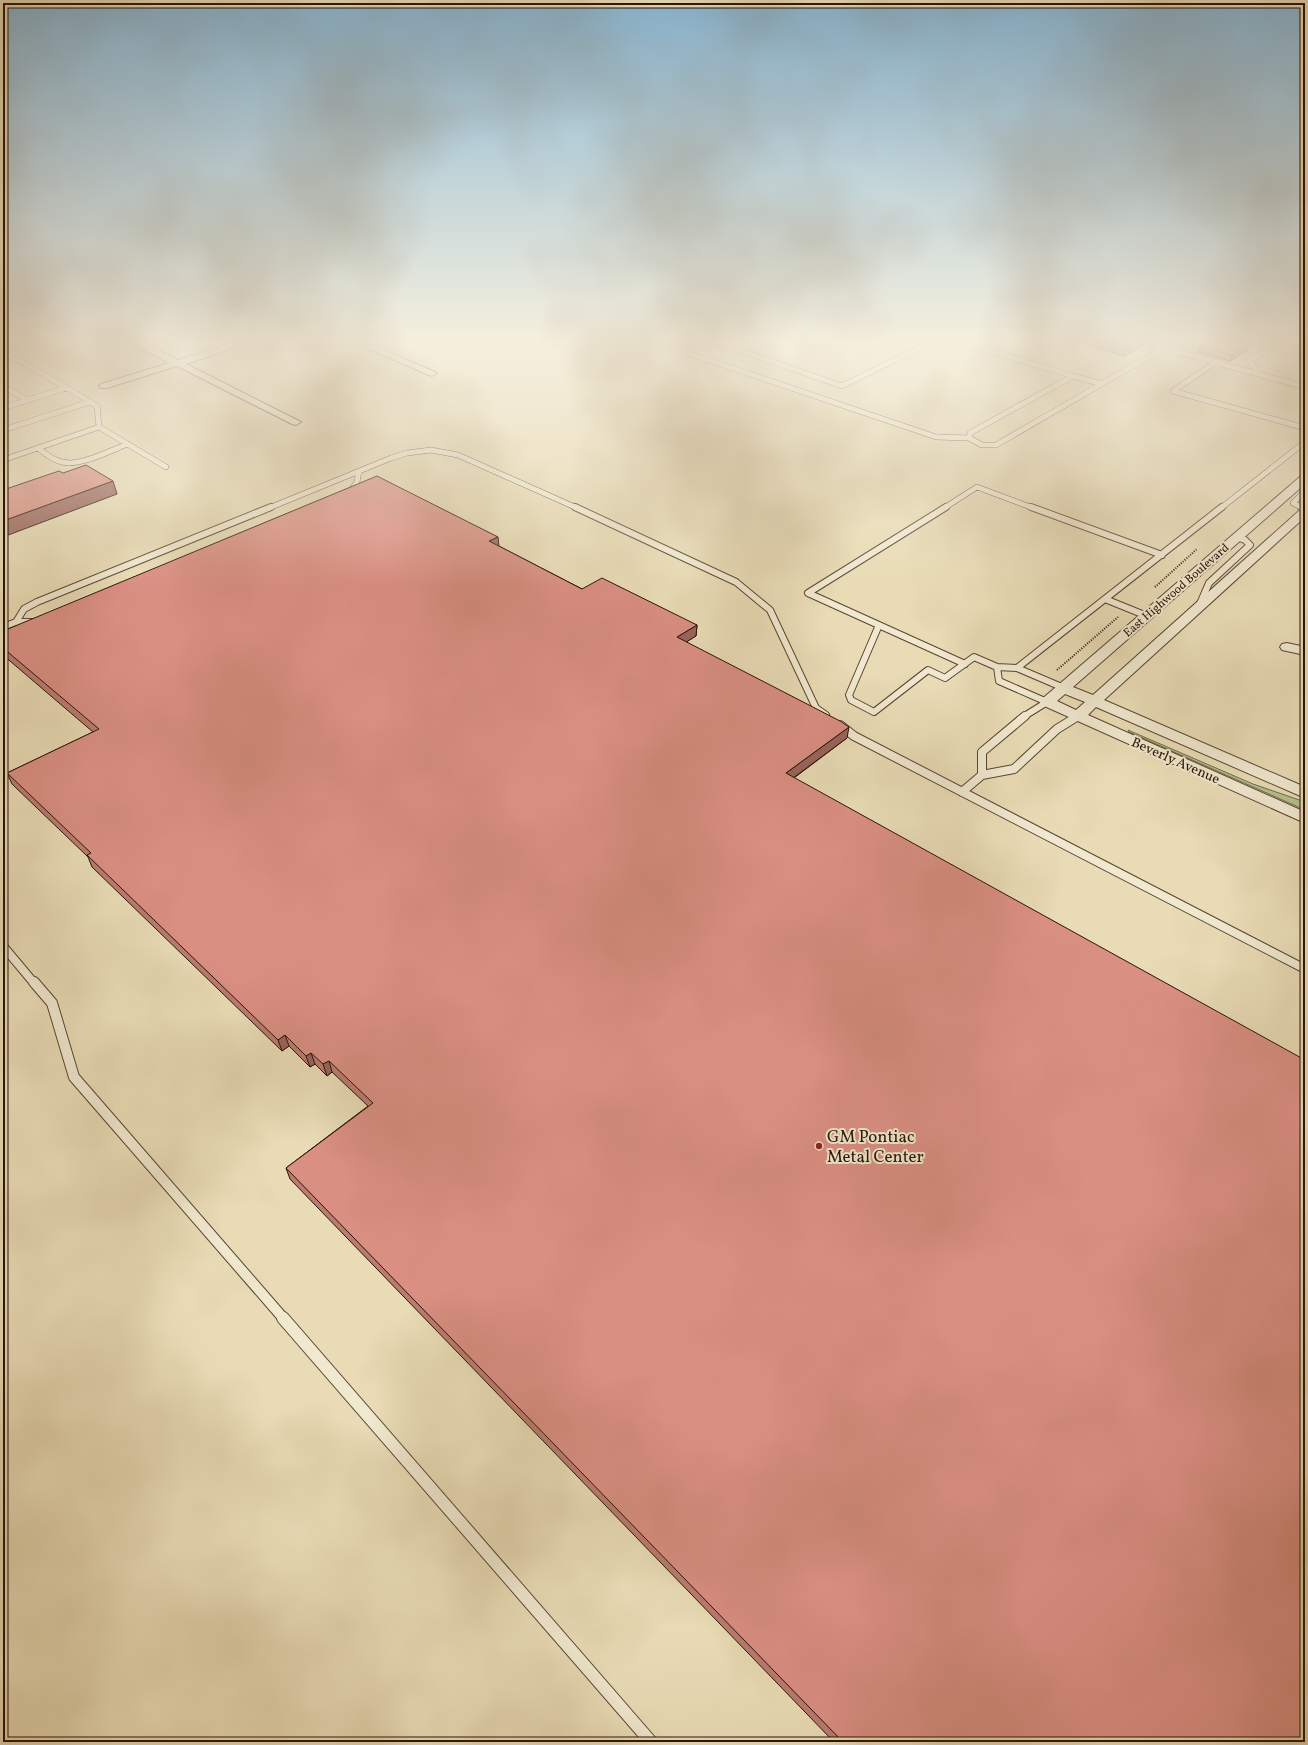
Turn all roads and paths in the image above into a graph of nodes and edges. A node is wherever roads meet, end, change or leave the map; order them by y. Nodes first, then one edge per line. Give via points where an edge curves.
1 (23, 423) edge
2 (99, 423) edge
3 (897, 423) edge
4 (987, 423) edge
5 (1035, 423) edge
6 (1289, 423) edge
7 (99, 427) junction
8 (1305, 428) edge
9 (3, 430) edge
10 (969, 438) junction
11 (1305, 442) edge
12 (128, 444) junction
13 (38, 448) junction
14 (3, 460) edge
15 (166, 467) dead end
16 (358, 471) junction
17 (1305, 478) edge
18 (1305, 491) edge
19 (341, 498) edge
20 (1305, 510) edge
21 (1237, 537) junction
22 (1162, 554) junction
23 (1105, 599) junction
24 (1199, 607) junction
25 (1147, 616) junction
26 (16, 622) junction
27 (44, 622) edge
28 (879, 625) junction
29 (3, 627) edge
30 (1287, 647) dead end
31 (1305, 651) edge
32 (965, 664) junction
33 (997, 667) junction
34 (1017, 668) junction
35 (1064, 688) junction
36 (1095, 701) junction
37 (1047, 702) junction
38 (1078, 716) junction
39 (982, 775) junction
40 (962, 792) junction
41 (1305, 793) edge
42 (1305, 818) edge
43 (3, 946) edge
44 (1305, 969) edge
45 (651, 1742) edge

1 - 9 lane
2 - 7 lane
3 - 10 lane via 936,437
4 - 10 lane via 970,433
5 - 10 lane via 996,446 986,447 974,443
6 - 8 lane
7 - 12 lane
7 - 13 lane
11 - 22 lane
12 - 13 lane via 66,463 54,460
12 - 15 lane
13 - 14 lane
16 - 19 lane via 357,482 351,491
16 - 26 lane via 37,602 24,609
16 - 40 lane via 407,454 431,450 458,455 736,582 770,610 816,708 854,736
17 - 21 street, East Highwood Boulevard
18 - 20 lane via 1293,502
20 - 24 street, East Highwood Boulevard
21 - 24 lane via 1250,545 1209,583
21 - 25 street, East Highwood Boulevard
22 - 23 lane
22 - 28 lane via 977,487 808,593
23 - 25 lane
23 - 34 lane
24 - 36 street, East Highwood Boulevard
25 - 35 street, East Highwood Boulevard
26 - 27 lane
26 - 29 lane
28 - 32 lane
28 - 32 lane via 849,694 851,700 874,712 928,670 945,678
30 - 31 street
32 - 33 lane via 974,657
33 - 34 lane
33 - 37 lane via 999,681
34 - 35 lane
35 - 36 street, Beverly Avenue
35 - 37 street, East Highwood Boulevard
36 - 38 street, East Highwood Boulevard
36 - 41 street, Beverly Avenue
37 - 38 street, Beverly Avenue
37 - 39 lane via 1026,715 982,752
38 - 39 lane via 1057,729 1014,769
38 - 42 street, Beverly Avenue
39 - 40 lane
40 - 44 lane
43 - 45 lane via 52,1003 74,1077

